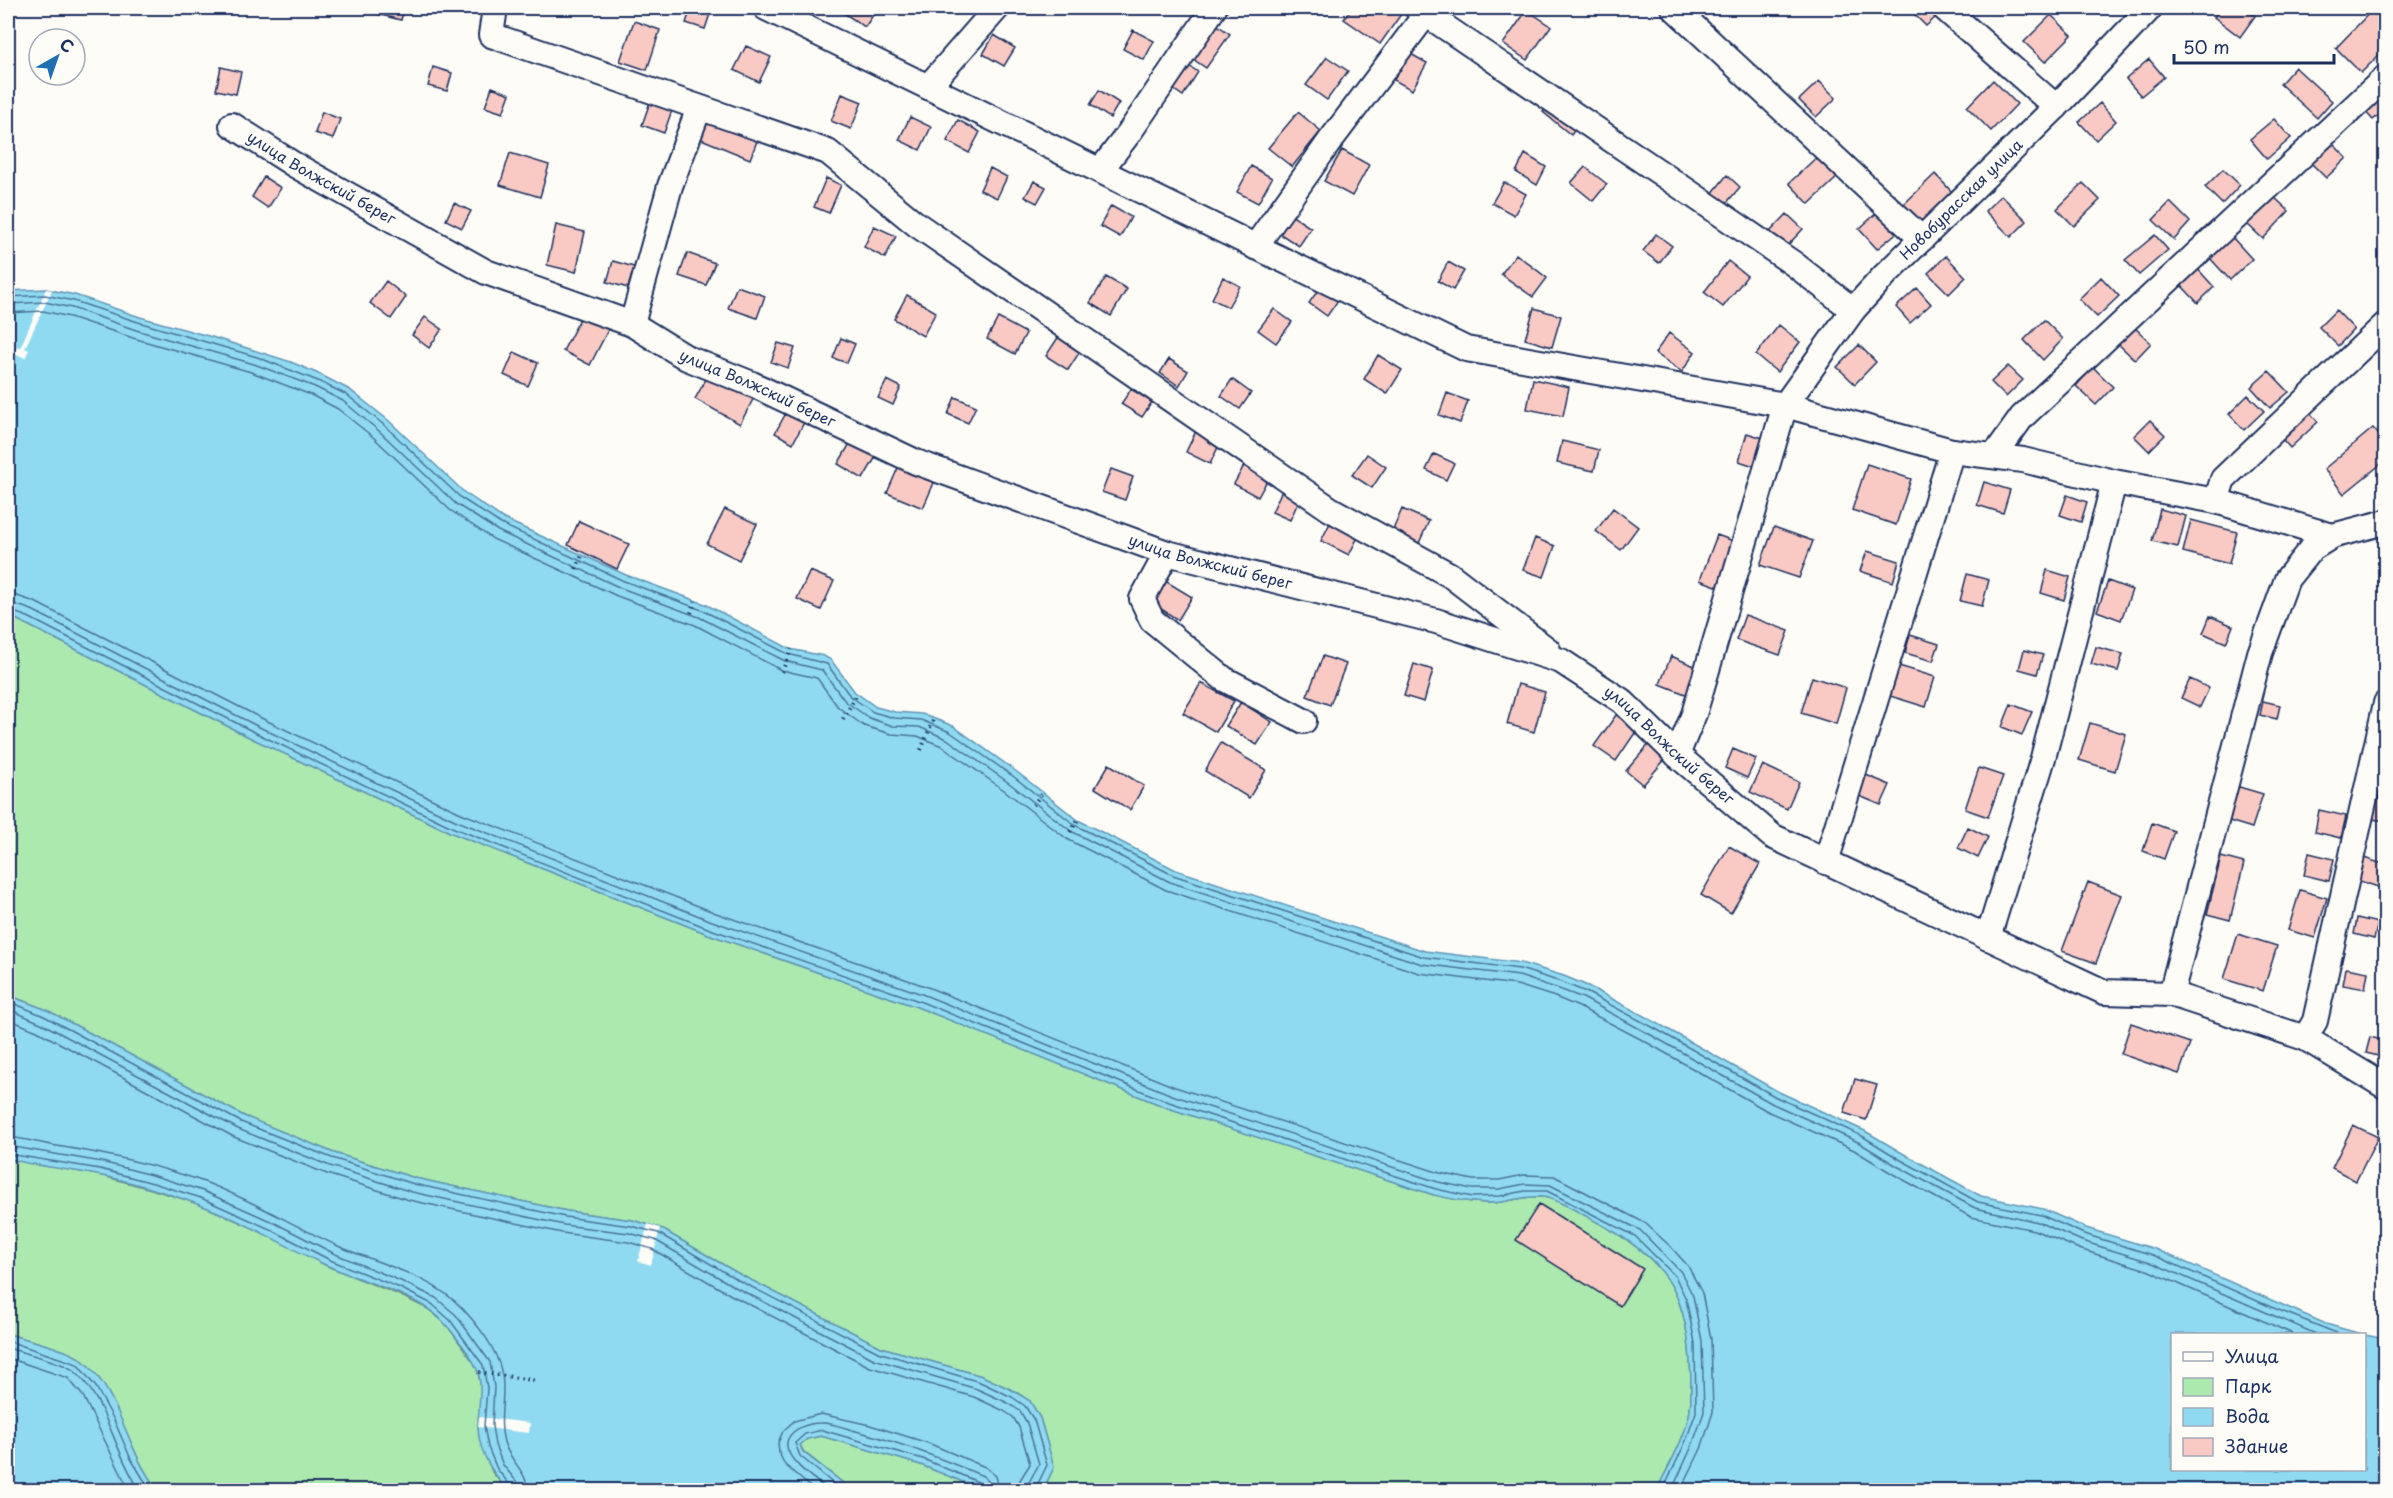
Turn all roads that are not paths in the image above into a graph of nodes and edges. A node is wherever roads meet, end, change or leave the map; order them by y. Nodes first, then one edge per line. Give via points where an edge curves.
1 (495, 8) edge
2 (766, 8) edge
3 (997, 8) edge
4 (1214, 8) edge
5 (1674, 8) edge
6 (1944, 8) edge
7 (2150, 8) edge
8 (1421, 11) edge
9 (2385, 77) edge
10 (928, 87) junction
11 (2056, 107) junction
12 (699, 108) junction
13 (232, 125) dead end
14 (1100, 171) junction
15 (1922, 239) junction
16 (1255, 247) junction
17 (1853, 310) junction
18 (632, 324) junction
19 (2385, 324) edge
20 (1785, 405) junction
21 (1952, 451) junction
22 (1994, 456) junction
23 (2114, 482) junction
24 (2216, 501) junction
25 (2385, 522) edge
26 (2332, 536) junction
27 (1167, 553) junction
28 (1561, 661) junction
29 (2385, 703) edge
30 (1304, 721) dead end
31 (1677, 754) junction
32 (1826, 862) junction
33 (1988, 938) junction
34 (2171, 994) junction
35 (2305, 1038) junction
36 (2385, 1087) edge

1 - 12 street via 491,35
2 - 10 street
3 - 10 street
4 - 14 street
5 - 15 street
6 - 11 street
7 - 11 street, Новобурасская улица
8 - 16 street
8 - 17 street via 1794,264
9 - 22 street via 2022,417
10 - 14 street
11 - 15 street, Новобурасская улица
12 - 18 street via 670,186
12 - 28 street via 828,152 936,238 1329,509 1450,575
13 - 18 street, улица Волжский берег via 293,164 486,272
14 - 16 street
15 - 17 street, Новобурасская улица
16 - 20 street via 1466,349
17 - 20 street, Новобурасская улица
18 - 27 street, улица Волжский берег via 687,358 752,384 916,462
19 - 24 street via 2223,478
20 - 21 street
20 - 31 street, Новобурасская улица via 1694,714
21 - 22 street
21 - 32 street
22 - 23 street
23 - 24 street
23 - 33 street via 2043,758
24 - 26 street
25 - 26 street
26 - 34 street via 2311,549 2287,579 2260,653
27 - 28 street, улица Волжский берег via 1436,621
27 - 30 street via 1142,599 1152,620 1224,679
28 - 31 street, улица Волжский берег via 1622,701
29 - 35 street via 2315,1022
31 - 32 street, улица Волжский берег via 1772,836
32 - 33 street, улица Волжский берег
33 - 34 street, улица Волжский берег via 2104,992
34 - 35 street, улица Волжский берег
35 - 36 street, улица Волжский берег

